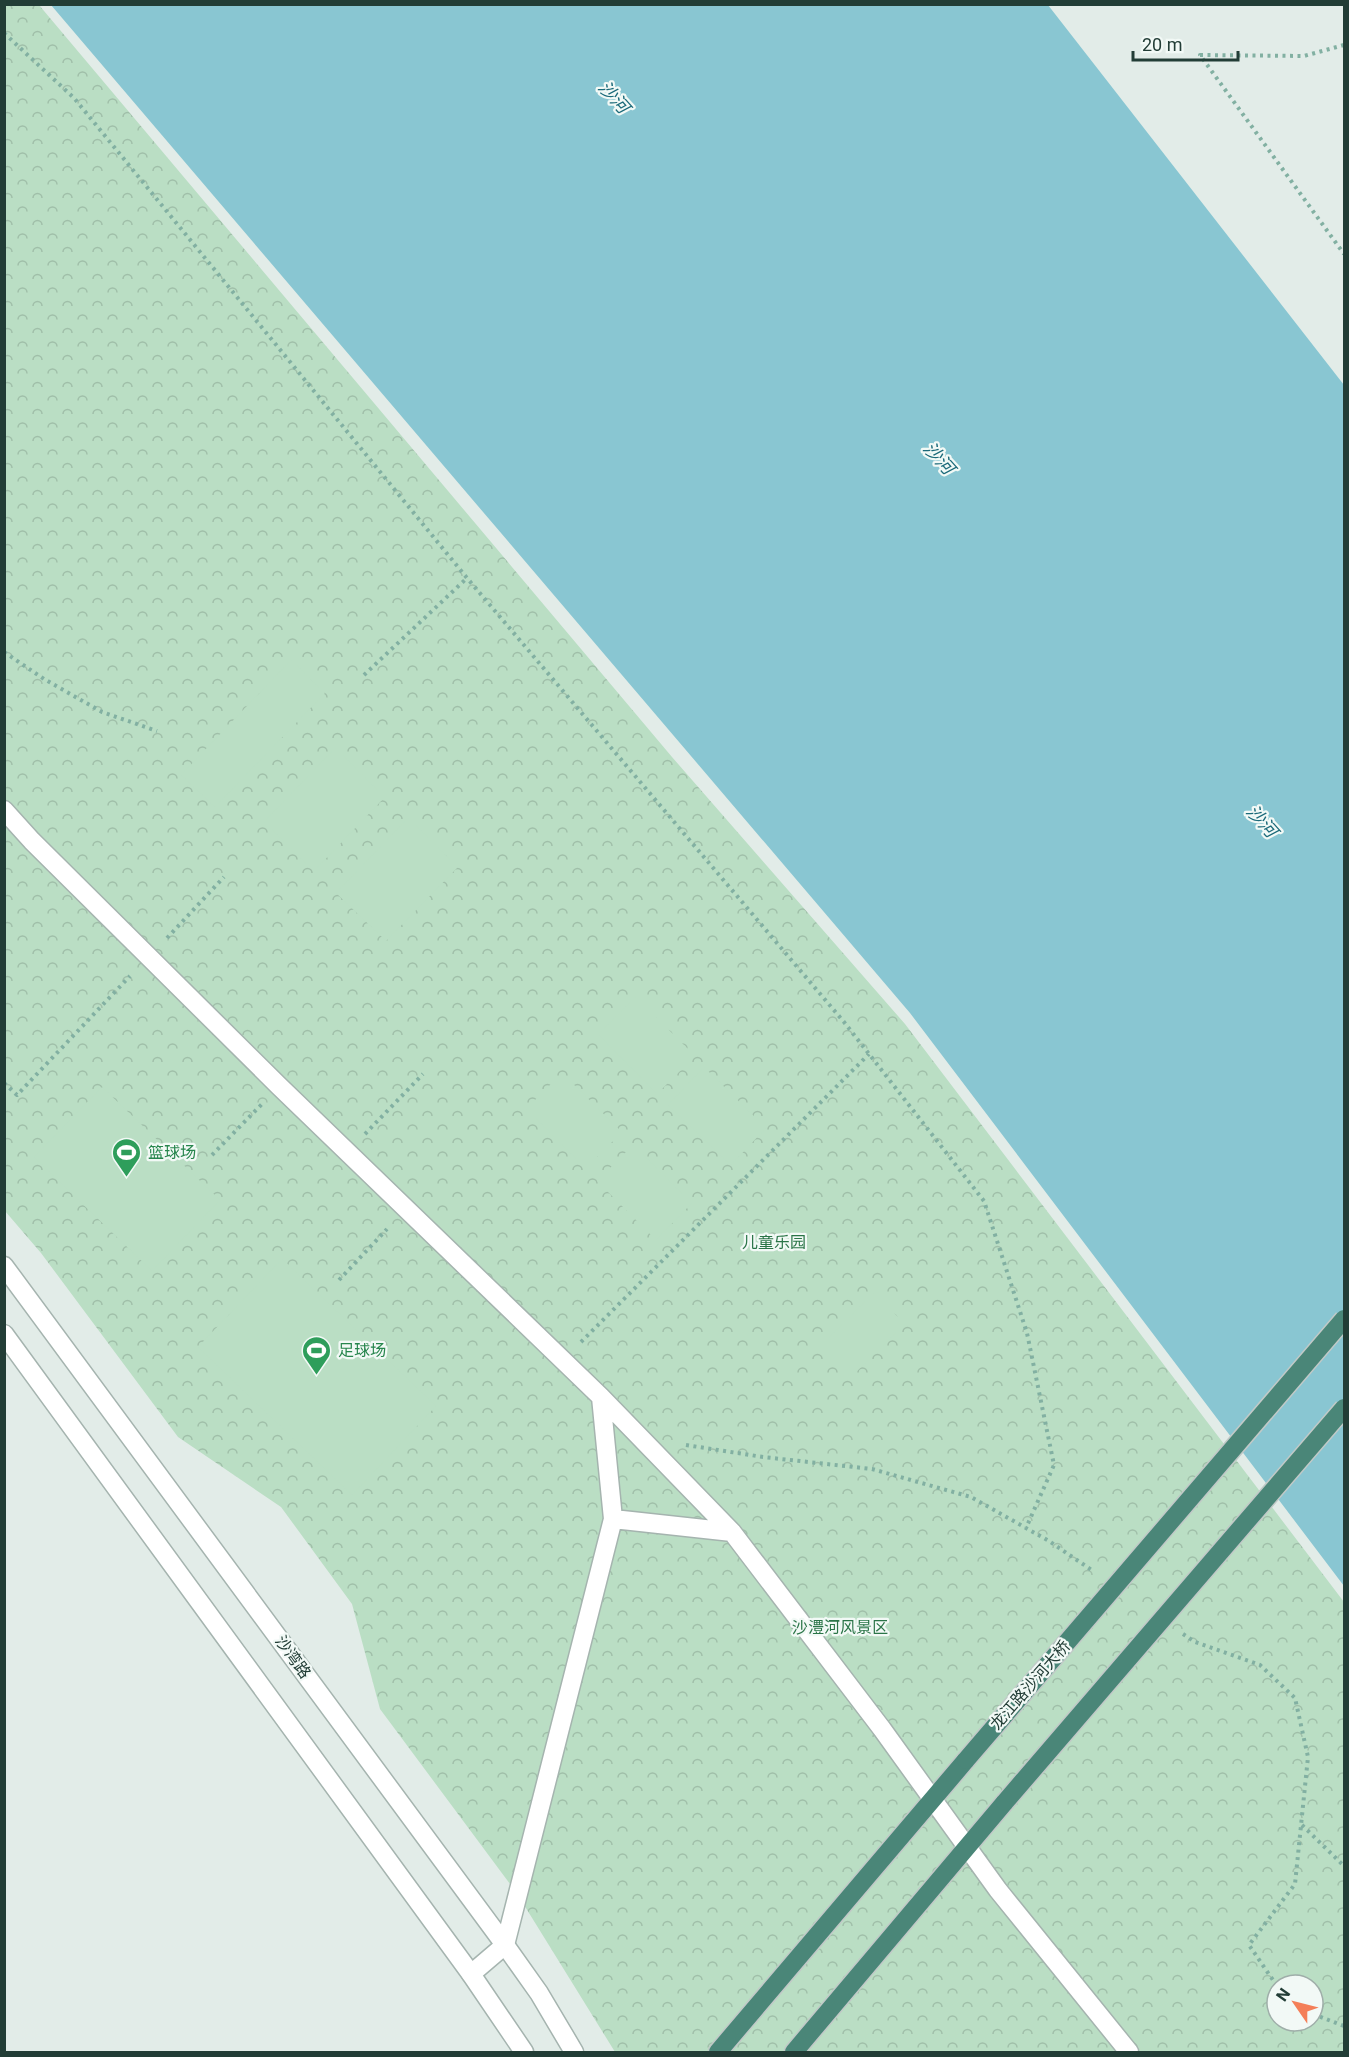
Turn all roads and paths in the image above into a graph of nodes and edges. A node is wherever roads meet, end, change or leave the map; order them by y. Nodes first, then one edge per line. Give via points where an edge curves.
1 (4, 33) edge
2 (1344, 45) edge
3 (1344, 254) edge
4 (467, 578) junction
5 (4, 652) edge
6 (364, 675) dead end
7 (157, 731) dead end
8 (4, 810) edge
9 (80, 1027) dead end
10 (869, 1054) junction
11 (423, 1074) dead end
12 (4, 1083) edge
13 (279, 1086) junction
14 (347, 1152) junction
15 (212, 1155) dead end
16 (406, 1208) junction
17 (4, 1266) edge
18 (339, 1280) dead end
19 (1344, 1319) edge
20 (4, 1334) edge
21 (563, 1359) junction
22 (602, 1397) junction
23 (1344, 1408) edge
24 (613, 1519) junction
25 (1026, 1528) dead end
26 (732, 1532) junction
27 (933, 1800) junction
28 (1301, 1824) dead end
29 (967, 1848) junction
30 (1344, 1866) edge
31 (505, 1945) junction
32 (471, 1974) junction
33 (1325, 2019) edge
34 (1344, 2026) edge
35 (524, 2052) edge
36 (573, 2052) edge
37 (718, 2052) edge
38 (794, 2052) edge
39 (1129, 2052) edge

1 - 4 path via 74,98
2 - 3 path via 1304,56 1200,55
4 - 6 path
4 - 10 path
5 - 7 path via 102,712
8 - 13 street
9 - 12 path via 17,1095
10 - 21 path
10 - 25 path via 984,1201 1027,1333 1054,1465
11 - 14 path
13 - 14 street
13 - 15 path
14 - 16 street
16 - 18 path
16 - 21 street
17 - 31 street, 沙湾路
19 - 27 highway, 龙江路沙河大桥, bridge
20 - 32 street
21 - 22 street
22 - 24 street
22 - 26 street
23 - 29 highway, bridge
24 - 26 street
24 - 31 street
26 - 27 street
27 - 29 street
27 - 37 highway, 龙江路沙河大桥
28 - 30 path
29 - 38 highway
29 - 39 street
31 - 32 street
31 - 36 street, 沙湾路
32 - 35 street
33 - 34 path

